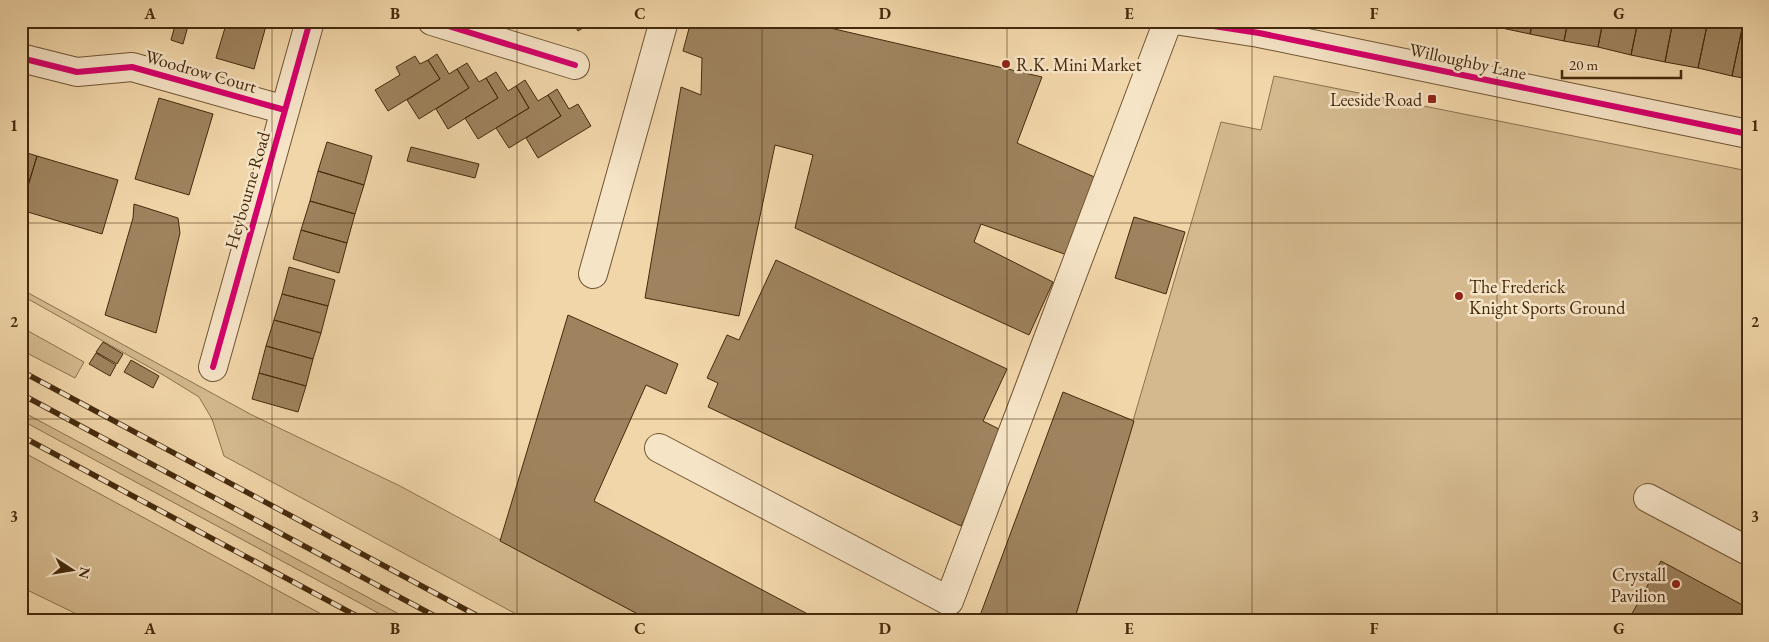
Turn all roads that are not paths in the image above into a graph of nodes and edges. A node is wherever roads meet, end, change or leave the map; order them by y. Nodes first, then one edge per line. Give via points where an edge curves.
1 (310, 21) edge
2 (432, 21) edge
3 (664, 21) edge
4 (1168, 21) edge
5 (1181, 21) edge
6 (21, 58) edge
7 (575, 66) dead end
8 (285, 110) junction
9 (1748, 134) edge
10 (593, 274) dead end
11 (213, 367) dead end
12 (659, 448) dead end
13 (1648, 498) dead end
14 (1748, 551) edge

1 - 8 street, Heybourne Road
2 - 7 street
3 - 10 street
4 - 12 street via 949,602
5 - 9 street, Willoughby Lane via 1259,33
6 - 8 street, Woodrow Court via 77,72 132,67
8 - 11 street, Heybourne Road
13 - 14 street

